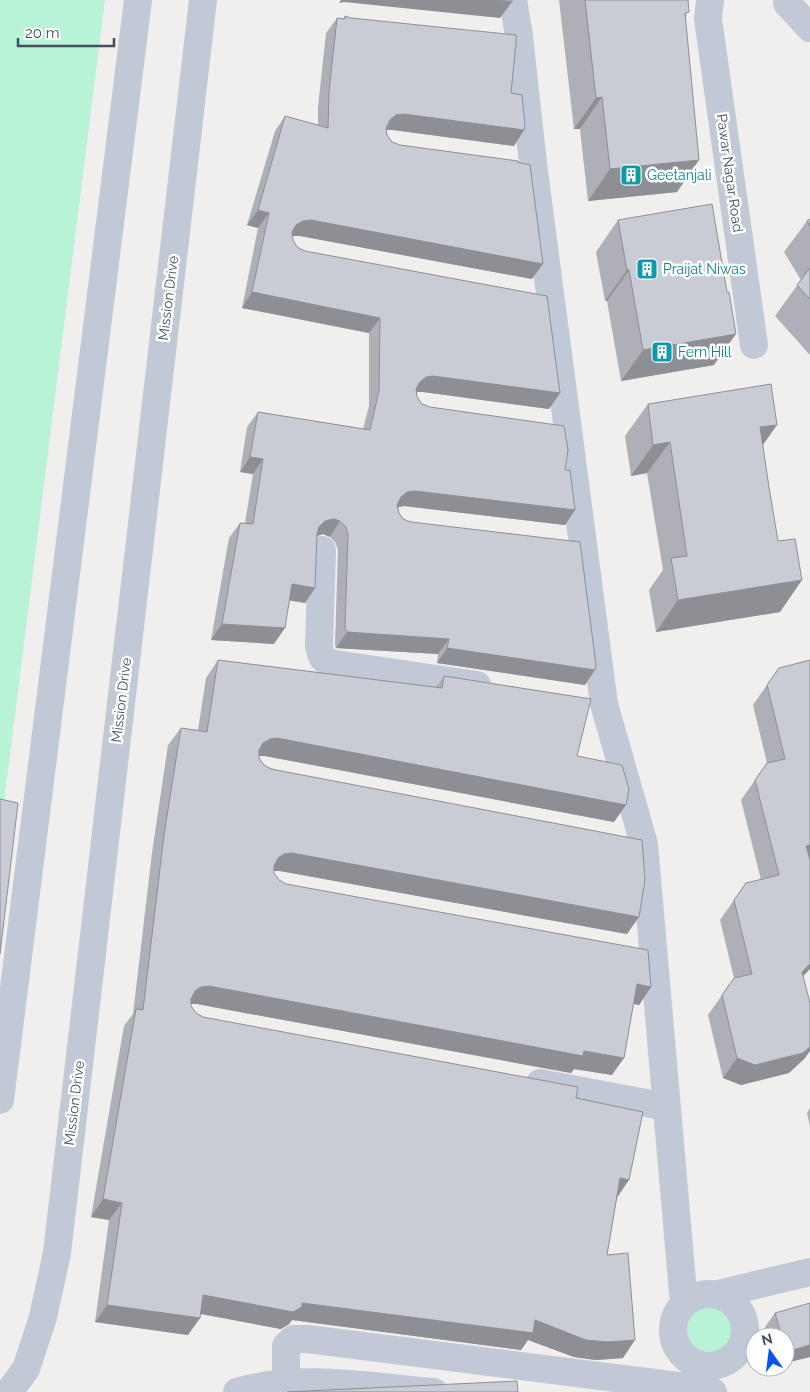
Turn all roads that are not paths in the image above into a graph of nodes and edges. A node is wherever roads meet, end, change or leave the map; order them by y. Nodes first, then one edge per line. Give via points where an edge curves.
1 (138, 0) edge
2 (202, 0) edge
3 (513, 0) edge
4 (710, 0) edge
5 (787, 3) dead end
6 (810, 28) edge
7 (490, 33) edge
8 (519, 36) junction
9 (504, 160) edge
10 (533, 164) junction
11 (521, 293) edge
12 (550, 298) junction
13 (754, 345) dead end
14 (538, 423) edge
15 (568, 428) junction
16 (555, 540) edge
17 (583, 543) junction
18 (322, 550) dead end
19 (498, 688) edge
20 (576, 700) edge
21 (604, 704) junction
22 (614, 838) edge
23 (644, 844) junction
24 (624, 950) edge
25 (653, 955) junction
26 (512, 1078) edge
27 (0, 1100) edge
28 (667, 1107) junction
29 (810, 1272) edge
30 (718, 1294) junction
31 (684, 1304) junction
32 (686, 1358) junction
33 (720, 1365) junction
34 (286, 1383) junction
35 (686, 1390) edge
36 (9, 1392) edge
37 (237, 1392) edge
38 (434, 1392) edge
39 (713, 1392) edge

1 - 27 street
2 - 36 street, Mission Drive via 57,1254 43,1317 26,1369
3 - 8 street
4 - 13 street, Pawar Nagar Road via 708,19
5 - 6 street
7 - 8 street
8 - 10 street
9 - 10 street
10 - 12 street
11 - 12 street
12 - 15 street
14 - 15 street
15 - 17 street
16 - 17 street
17 - 21 street
18 - 19 street via 318,646 327,662
20 - 21 street
21 - 23 street
22 - 23 street
23 - 25 street
24 - 25 street
25 - 28 street
26 - 28 street
28 - 31 street
29 - 30 street
30 - 31 street via 694,1297
30 - 33 street via 737,1306 744,1317 746,1329 739,1351
31 - 32 street via 673,1325 678,1348
32 - 33 street via 696,1364
32 - 35 street
33 - 39 street
34 - 35 street via 286,1346 293,1339 308,1339
34 - 37 street
34 - 38 street via 321,1382
35 - 39 street

